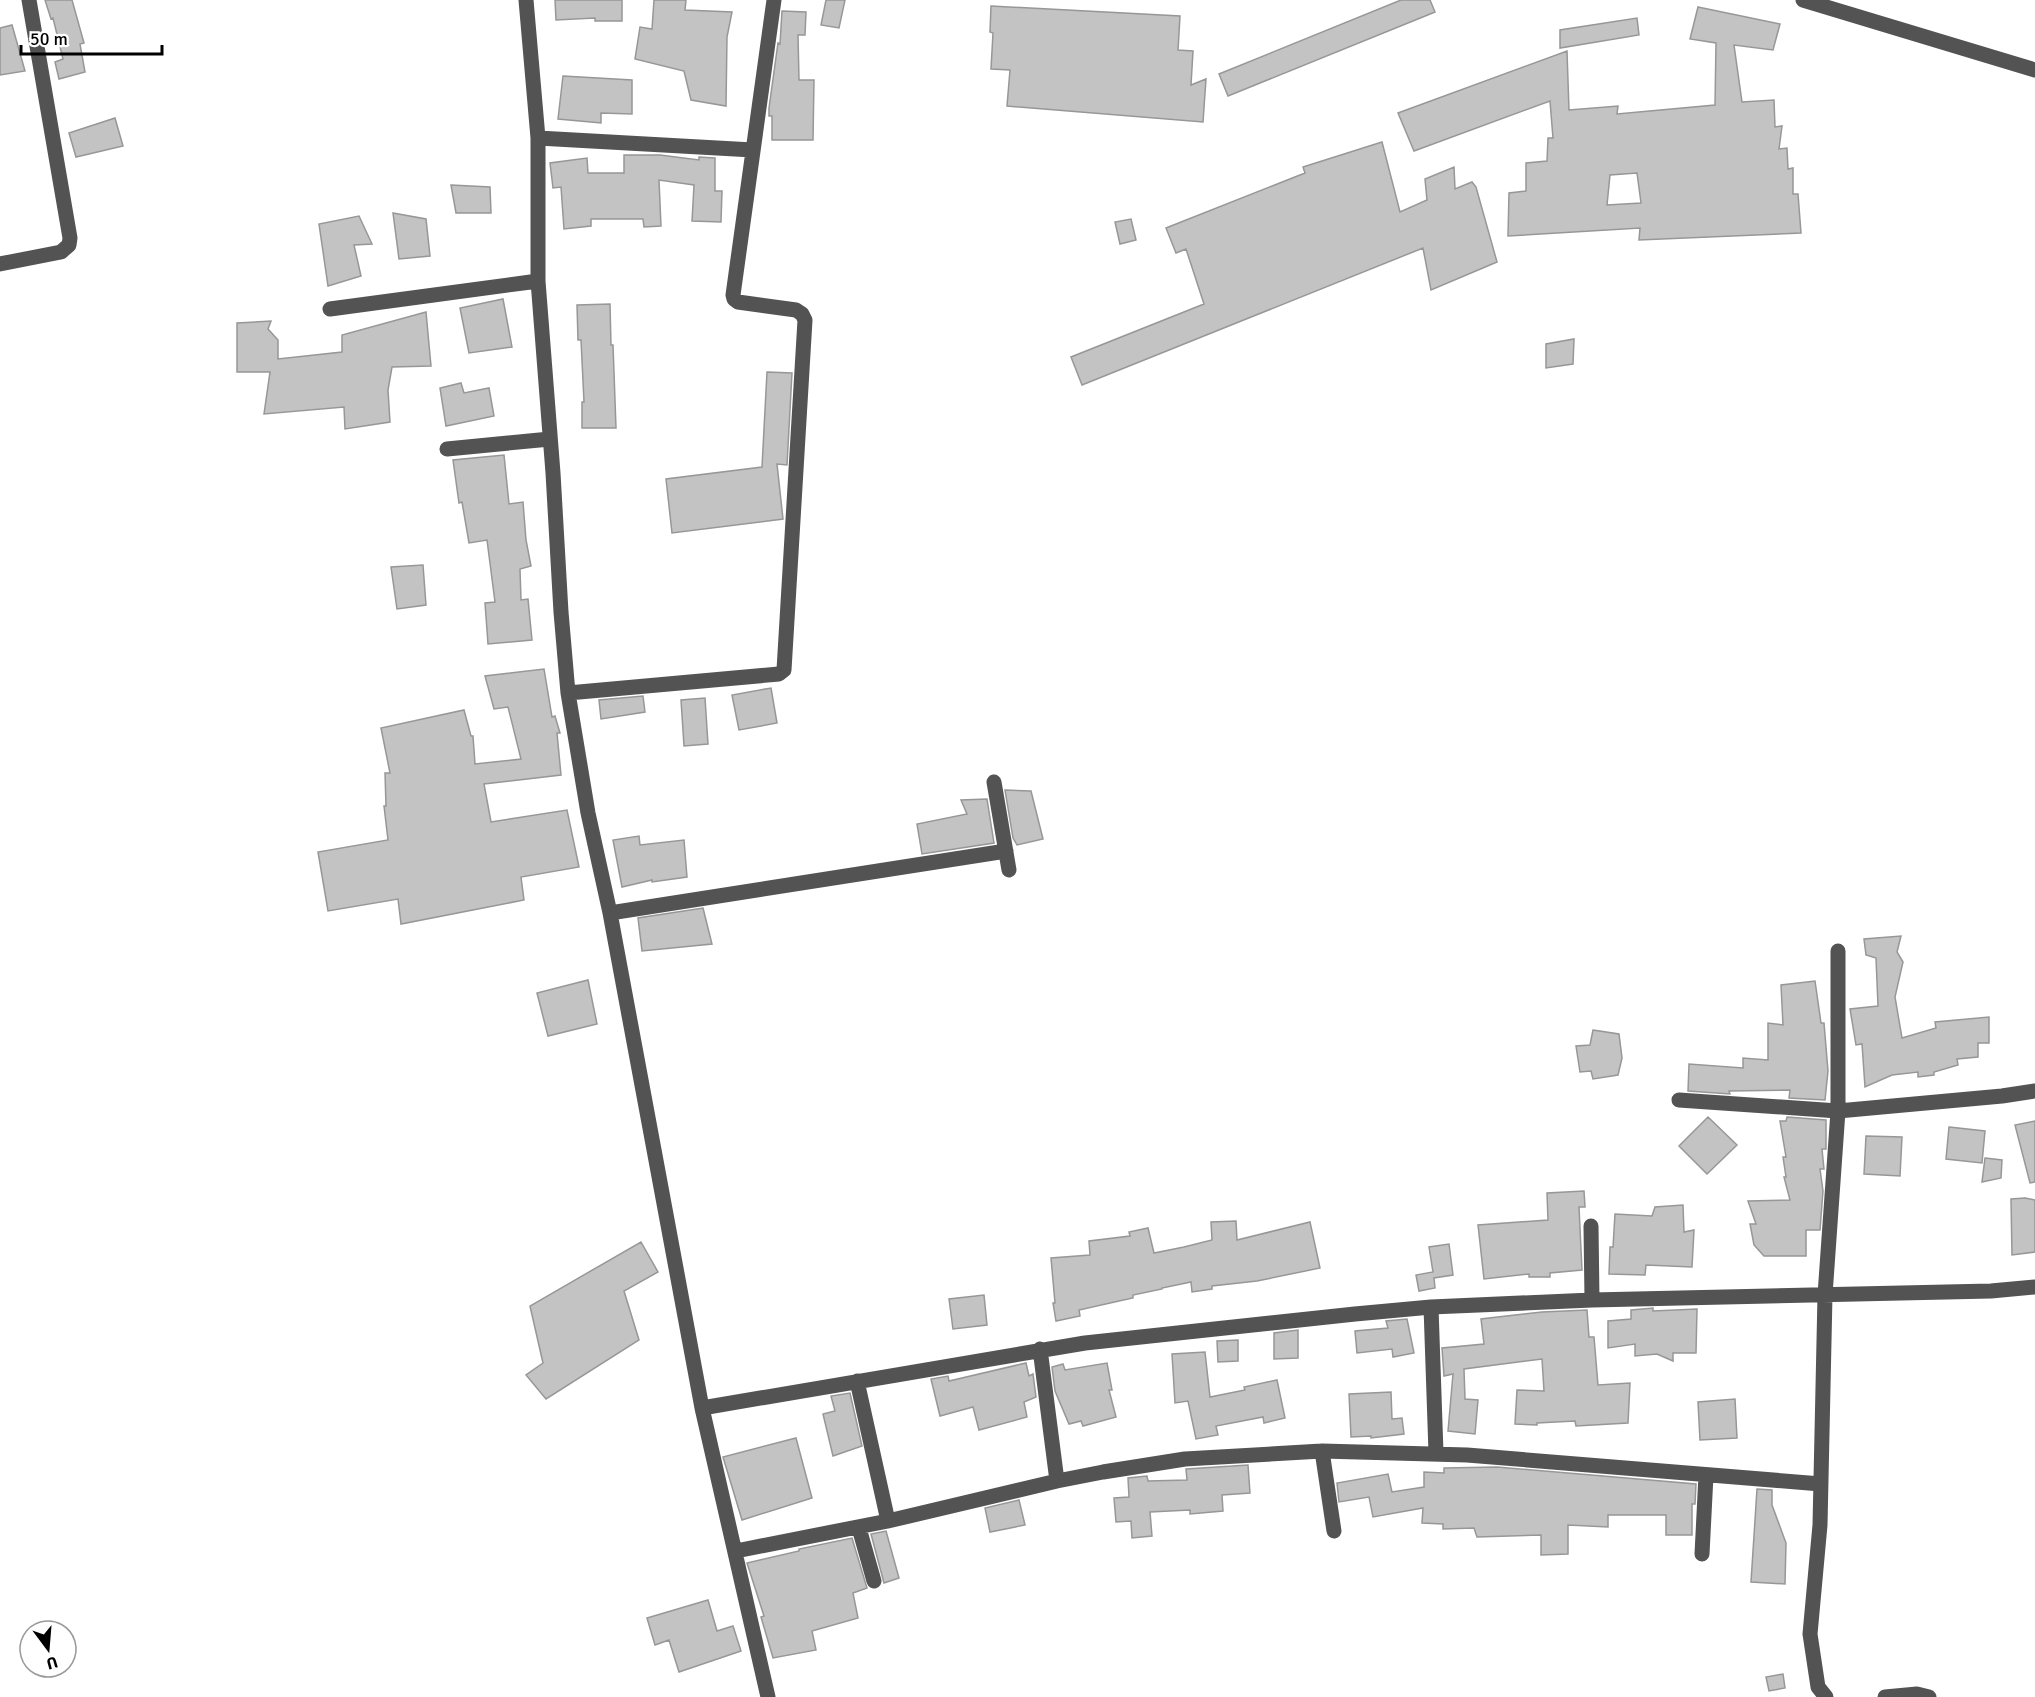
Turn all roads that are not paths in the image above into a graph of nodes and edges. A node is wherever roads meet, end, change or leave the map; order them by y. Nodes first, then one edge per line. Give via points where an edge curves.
1 (29, 0) edge
2 (526, 0) edge
3 (774, 0) edge
4 (1803, 0) edge
5 (2035, 70) edge
6 (538, 138) junction
7 (753, 150) junction
8 (0, 264) edge
9 (538, 281) junction
10 (330, 309) dead end
11 (550, 439) junction
12 (447, 449) dead end
13 (568, 693) junction
14 (994, 782) dead end
15 (1006, 851) junction
16 (1010, 870) dead end
17 (610, 913) junction
18 (1838, 951) dead end
19 (2035, 1091) edge
20 (1679, 1100) dead end
21 (1838, 1110) junction
22 (1591, 1226) dead end
23 (2035, 1287) edge
24 (1826, 1295) junction
25 (1592, 1300) junction
26 (1431, 1307) junction
27 (1040, 1349) junction
28 (857, 1381) junction
29 (702, 1408) junction
30 (1322, 1451) junction
31 (1436, 1454) junction
32 (1706, 1475) junction
33 (1057, 1480) junction
34 (1821, 1484) junction
35 (888, 1521) junction
36 (858, 1528) junction
37 (1334, 1531) dead end
38 (736, 1551) junction
39 (1702, 1554) dead end
40 (874, 1581) dead end
41 (768, 1697) edge
42 (1826, 1697) edge
43 (1885, 1697) edge
44 (1929, 1697) edge

1 - 8 street via 70,238 61,252
2 - 6 street
3 - 7 street
4 - 5 street
6 - 7 street
6 - 9 street
7 - 13 street via 733,297 738,302 796,310 805,320 784,670 779,674
9 - 10 street
9 - 11 street
11 - 12 street
11 - 13 street
13 - 17 street
14 - 15 street
15 - 16 street
15 - 17 street
17 - 29 street
18 - 21 street
19 - 21 street
20 - 21 street
21 - 24 street
22 - 25 street
23 - 24 street
24 - 25 street
24 - 34 street
25 - 26 street
26 - 27 street
26 - 31 street
27 - 28 street
27 - 33 street
28 - 29 street
28 - 35 street
29 - 38 street
30 - 31 street
30 - 33 street via 1185,1459
30 - 37 street
31 - 32 street
32 - 34 street
32 - 39 street
33 - 35 street
34 - 42 street via 1810,1634 1818,1687
35 - 36 street
36 - 38 street
36 - 40 street
38 - 41 street
43 - 44 street

